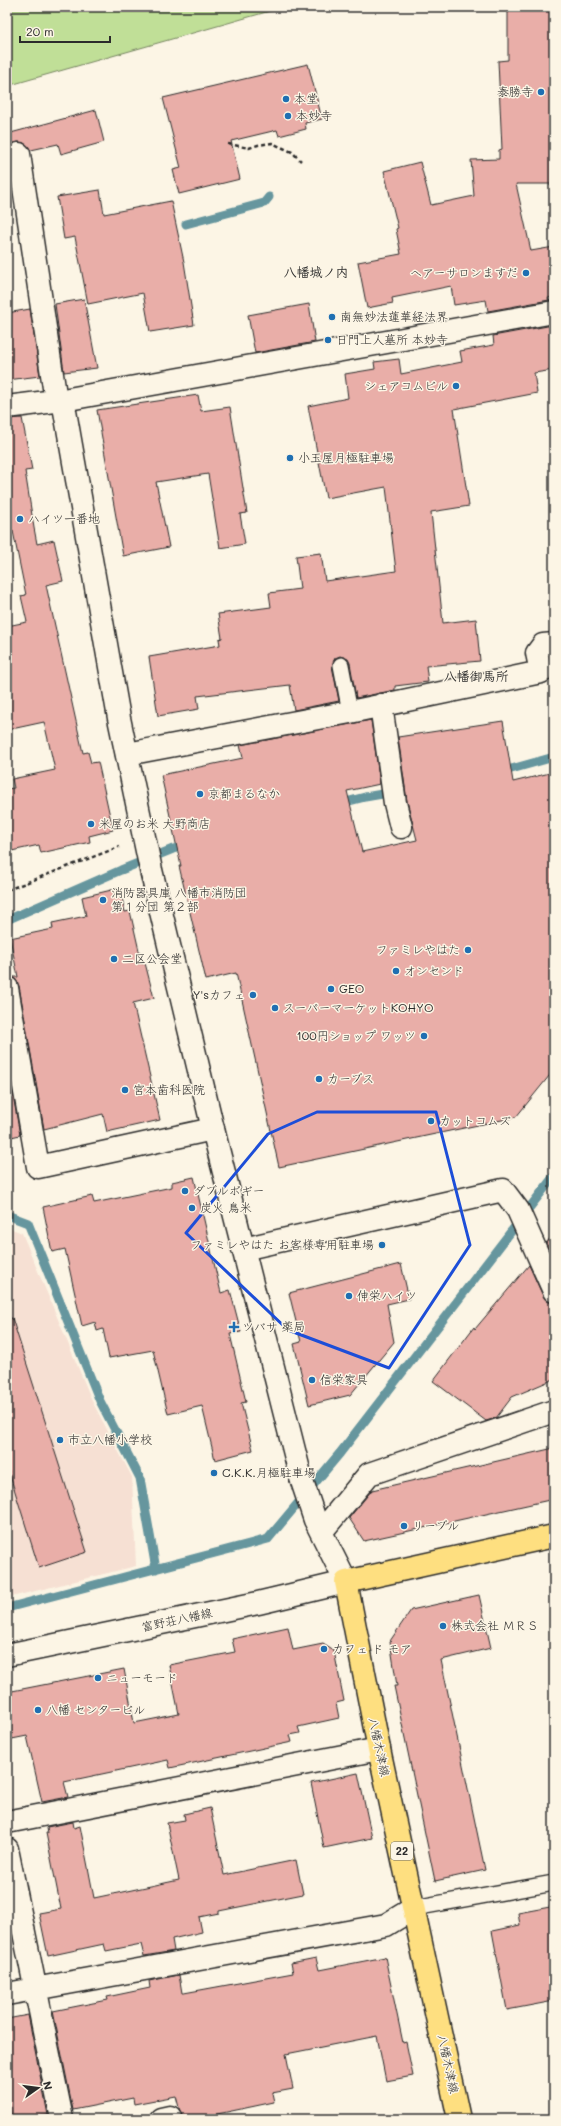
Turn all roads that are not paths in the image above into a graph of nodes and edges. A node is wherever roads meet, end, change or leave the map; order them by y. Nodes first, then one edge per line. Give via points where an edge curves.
1 (19, 154) dead end
2 (554, 312) edge
3 (60, 400) junction
4 (7, 407) edge
5 (554, 644) edge
6 (341, 665) dead end
7 (381, 705) junction
8 (350, 712) junction
9 (127, 754) junction
10 (401, 827) dead end
11 (7, 988) edge
12 (213, 1129) junction
13 (243, 1249) junction
14 (554, 1291) edge
15 (554, 1411) edge
16 (318, 1525) junction
17 (554, 1536) edge
18 (346, 1582) junction
19 (7, 1655) edge
20 (379, 1749) junction
21 (7, 1822) edge
22 (7, 1849) edge
23 (554, 1883) edge
24 (414, 1908) junction
25 (34, 1990) junction
26 (7, 1994) edge
27 (62, 2119) edge
28 (459, 2119) edge

1 - 3 street
2 - 3 street
3 - 4 street
3 - 9 street
5 - 7 street via 543,645 537,653 541,672
6 - 8 lane
7 - 8 street
7 - 10 street via 393,793
8 - 9 street
9 - 12 street via 147,853
11 - 12 street via 38,1167
12 - 13 street
13 - 14 street via 503,1190 518,1210
13 - 16 street via 301,1478
15 - 16 street via 369,1474
16 - 18 street
17 - 18 main road
18 - 19 street, 富野荘八幡線 via 258,1603
18 - 20 main road, 八幡木津線 / 22
20 - 21 street
20 - 24 main road, 八幡木津線 / 22
22 - 25 street
23 - 24 lane
24 - 25 street via 386,1925
24 - 28 main road, 八幡木津線 / 22
25 - 26 street
25 - 27 street

